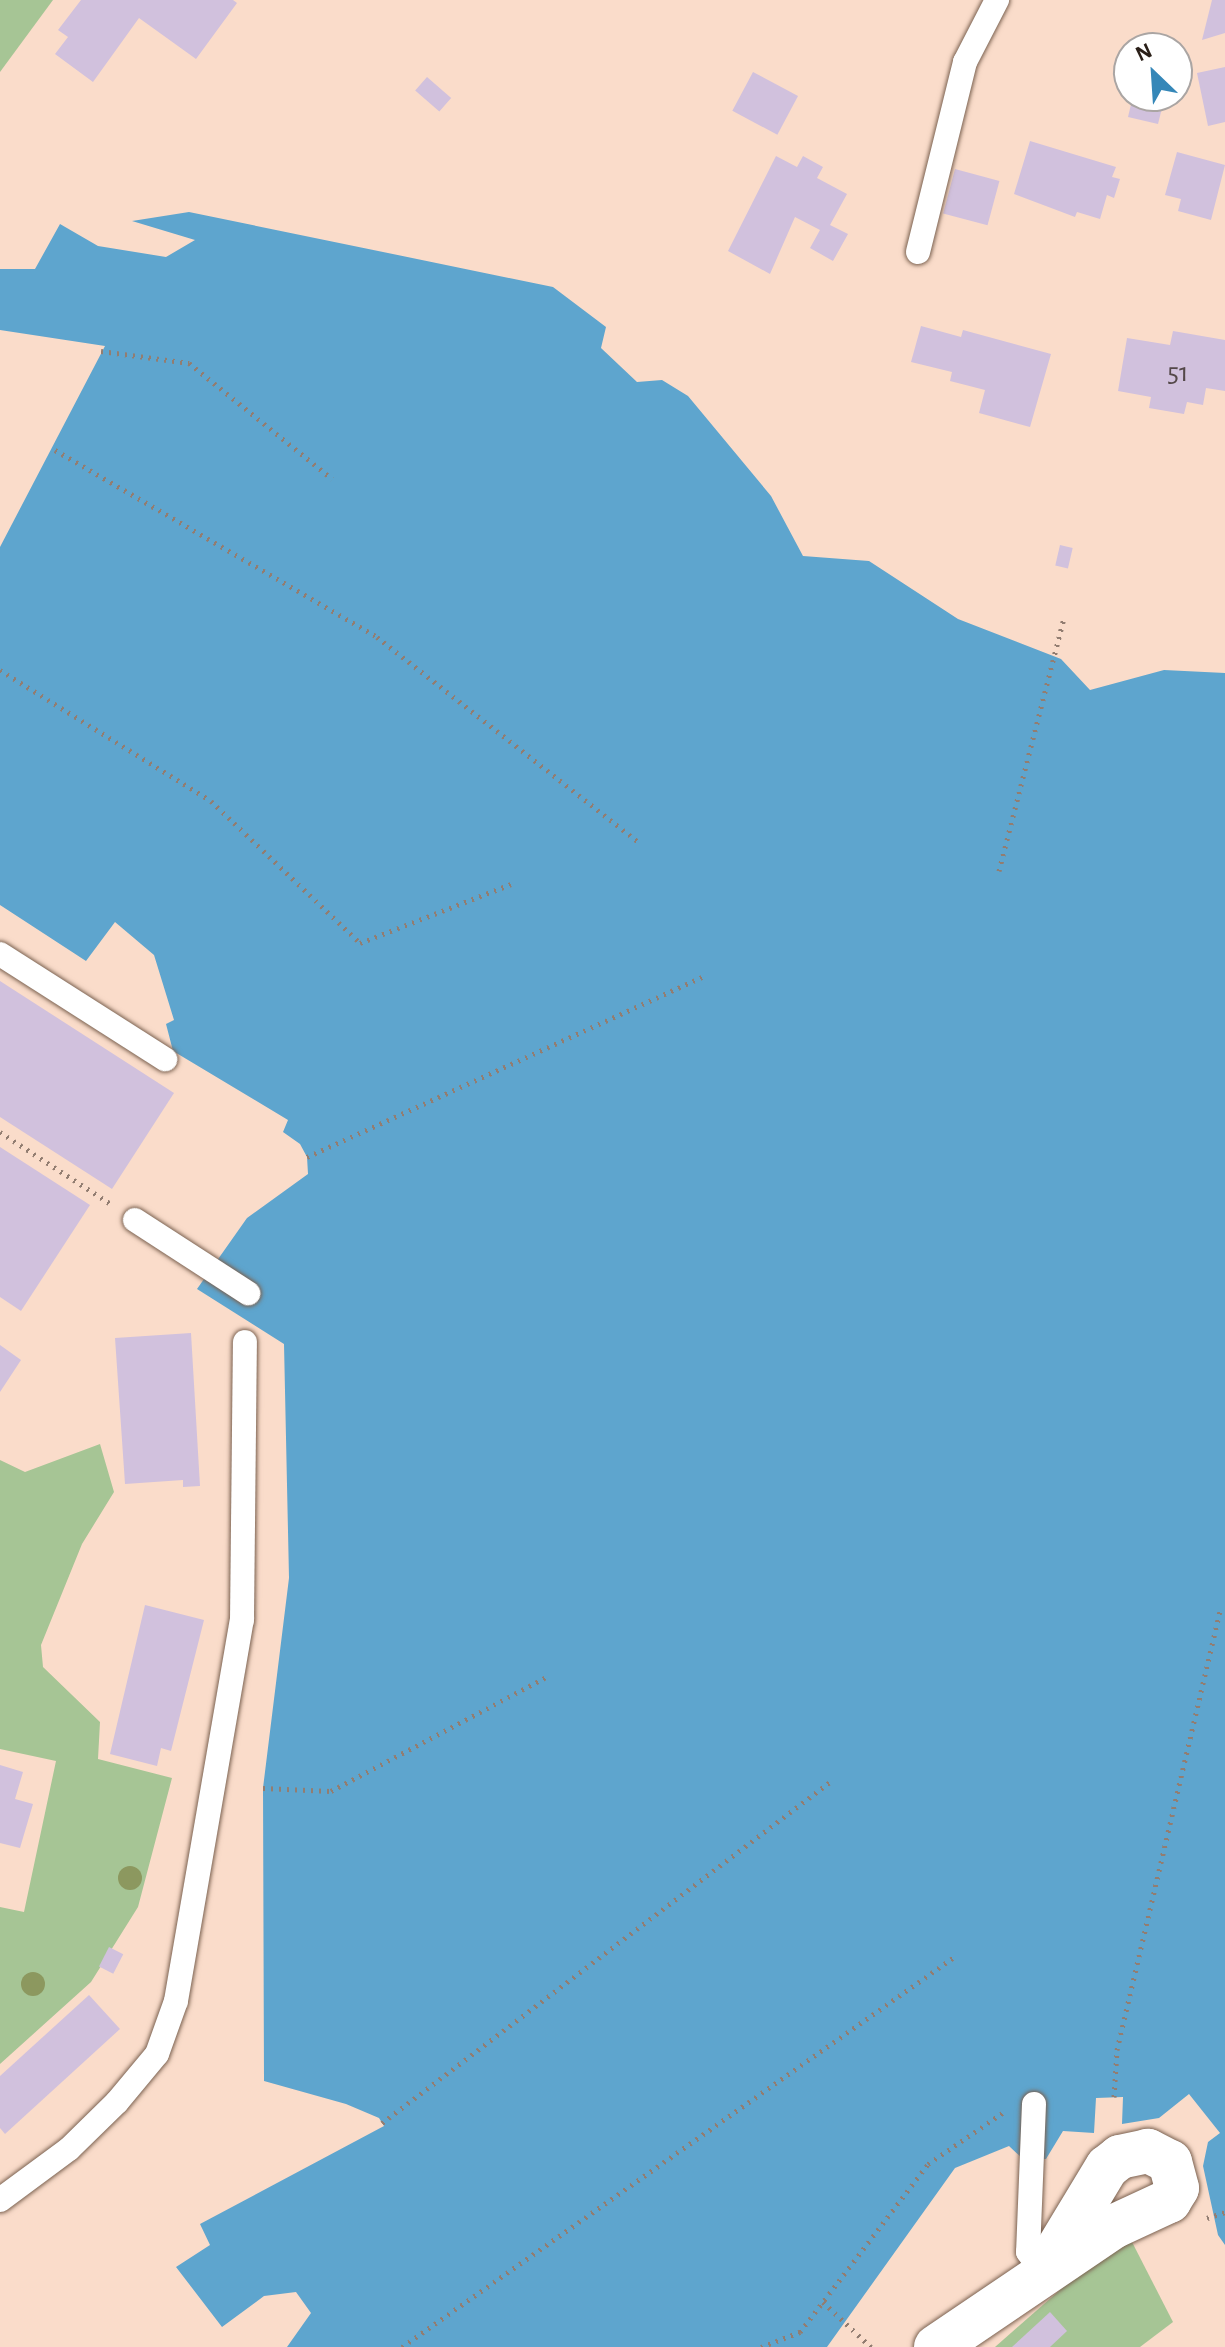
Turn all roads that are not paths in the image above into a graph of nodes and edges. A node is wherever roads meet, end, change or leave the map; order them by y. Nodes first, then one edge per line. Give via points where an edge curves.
1 (997, 0) edge
2 (918, 252) dead end
3 (0, 954) edge
4 (165, 1059) dead end
5 (135, 1220) road end
6 (248, 1293) dead end
7 (245, 1342) dead end
8 (1034, 2104) dead end
9 (0, 2200) edge
10 (1043, 2273) joint
11 (936, 2347) edge

1 - 2 lane via 965,62
3 - 4 lane
5 - 6 lane
7 - 9 lane via 242,1620 176,2001 157,2054 117,2102 69,2149
8 - 10 lane via 1028,2252
10 - 11 street

